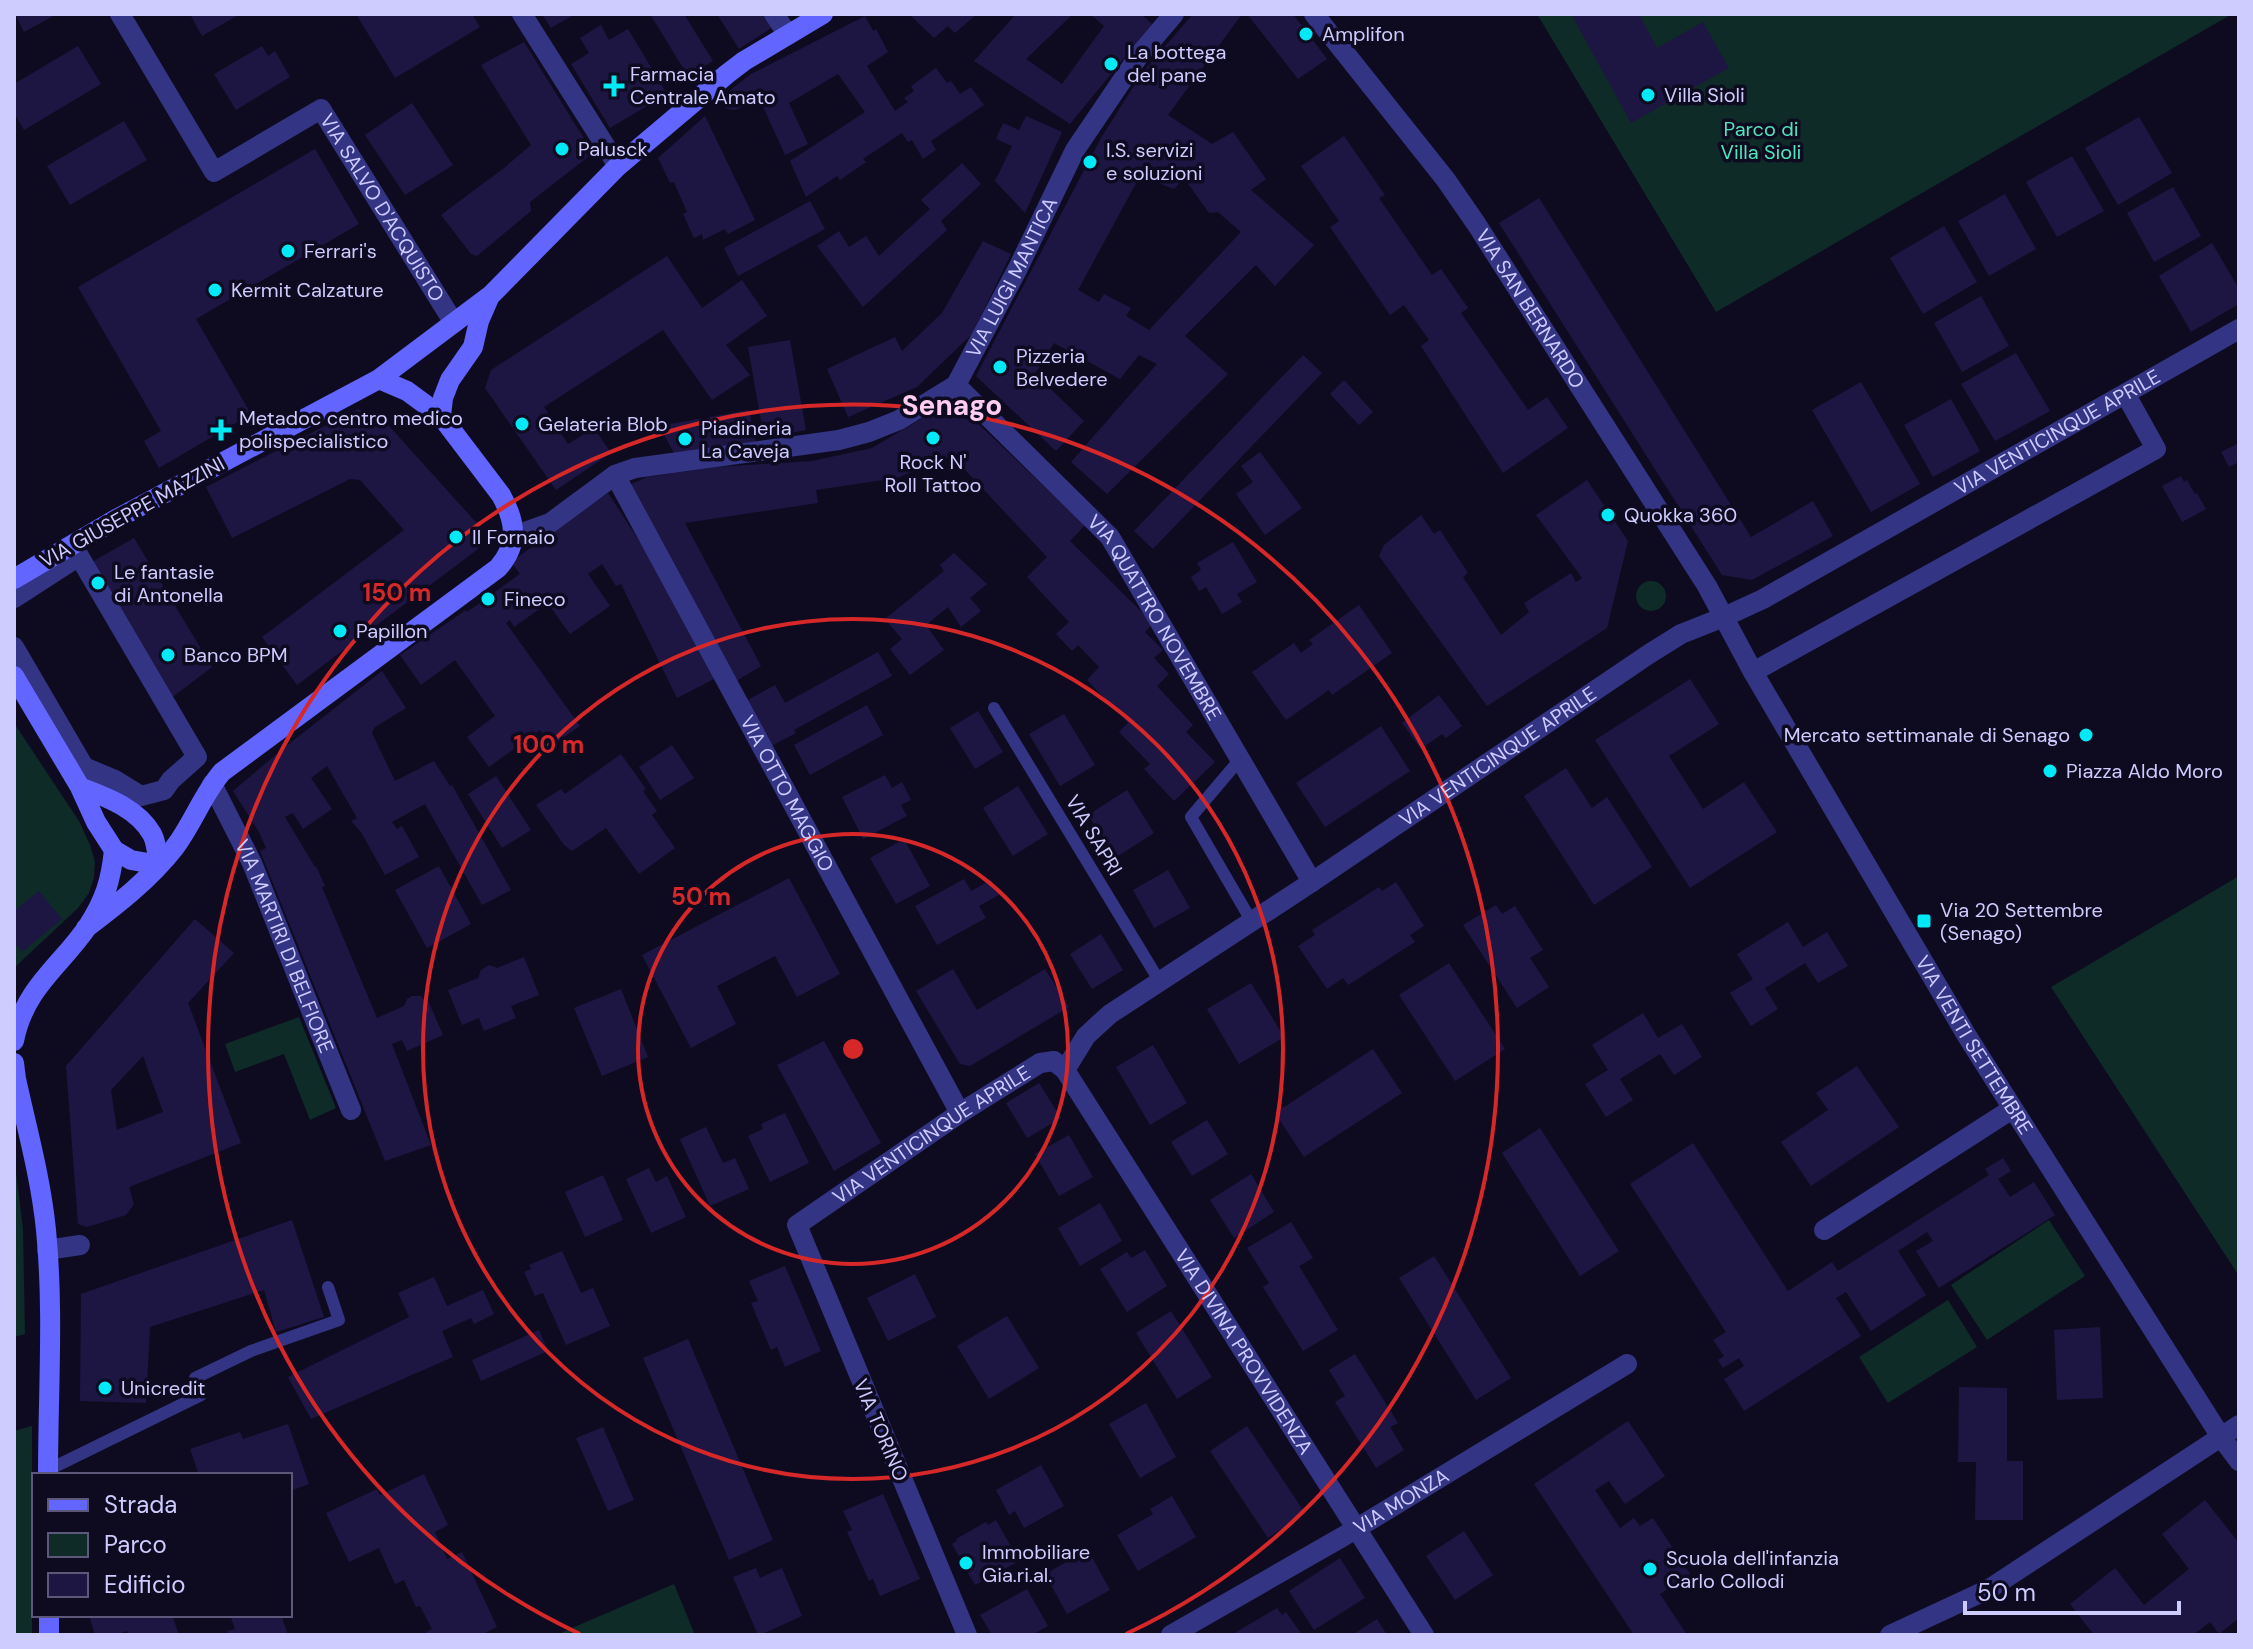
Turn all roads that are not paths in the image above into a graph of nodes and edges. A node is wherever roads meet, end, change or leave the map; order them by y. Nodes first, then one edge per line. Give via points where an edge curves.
1 (120, 14) edge
2 (522, 14) edge
3 (774, 14) edge
4 (823, 14) edge
5 (1174, 14) edge
6 (1314, 14) edge
7 (788, 35) junction
8 (618, 166) junction
9 (491, 295) junction
10 (454, 323) junction
11 (2239, 329) edge
12 (468, 355) junction
13 (379, 379) junction
14 (956, 385) junction
15 (2126, 395) junction
16 (441, 416) junction
17 (615, 475) junction
18 (513, 533) junction
19 (14, 579) edge
20 (14, 598) edge
21 (1724, 617) junction
22 (14, 647) edge
23 (1753, 672) junction
24 (14, 676) edge
25 (994, 708) dead end
26 (1241, 758) junction
27 (212, 784) junction
28 (80, 787) junction
29 (114, 850) junction
30 (159, 865) junction
31 (1312, 882) junction
32 (1252, 922) junction
33 (86, 928) junction
34 (1160, 982) junction
35 (14, 1041) edge
36 (14, 1063) edge
37 (1065, 1070) junction
38 (2012, 1109) junction
39 (351, 1110) dead end
40 (960, 1113) junction
41 (797, 1225) joint
42 (1824, 1230) dead end
43 (80, 1245) dead end
44 (47, 1250) junction
45 (328, 1287) dead end
46 (1627, 1364) dead end
47 (2239, 1425) edge
48 (2221, 1437) junction
49 (2239, 1461) edge
50 (48, 1472) edge
51 (1358, 1528) junction
52 (967, 1635) edge
53 (1171, 1635) edge
54 (1424, 1635) edge
55 (1890, 1635) edge

1 - 10 street, VIA SALVO D'ACQUISTO via 214,172 321,109
2 - 8 street
3 - 7 street
4 - 7 street, VIA GIUSEPPE MAZZINI
5 - 14 street, VIA LUIGI MANTICA via 1075,150
6 - 21 street, VIA SAN BERNARDO via 1454,191
7 - 8 street, VIA GIUSEPPE MAZZINI via 735,67
8 - 9 street, VIA GIUSEPPE MAZZINI
9 - 10 street, VIA GIUSEPPE MAZZINI
9 - 12 street
10 - 12 street
10 - 13 street, VIA GIUSEPPE MAZZINI
11 - 15 street, VIA VENTICINQUE APRILE
12 - 16 street via 450,380
13 - 16 street via 407,391
13 - 19 street, VIA GIUSEPPE MAZZINI
14 - 17 street via 899,420 839,440
14 - 26 street, VIA QUATTRO NOVEMBRE via 1110,537
15 - 21 street, VIA VENTICINQUE APRILE
15 - 23 street via 2156,449
16 - 18 street via 501,495
17 - 18 street via 550,523
17 - 40 street, VIA OTTO MAGGIO
18 - 27 street via 512,549 498,568
20 - 22 street via 79,556 197,757 164,790 141,796 84,767
21 - 23 street, VIA VENTI SETTEMBRE
21 - 31 street, VIA VENTICINQUE APRILE via 1649,654
23 - 38 street, VIA VENTI SETTEMBRE
24 - 28 street
25 - 34 lane, VIA SAPRI
26 - 31 street, VIA QUATTRO NOVEMBRE
26 - 32 lane via 1191,817
27 - 30 street
27 - 39 street, VIA MARTIRI DI BELFIORE via 252,863
28 - 29 street
28 - 30 street via 137,815 153,836
29 - 30 street via 131,860
29 - 33 street via 112,878
30 - 33 street
31 - 32 street, VIA VENTICINQUE APRILE
32 - 34 street, VIA VENTICINQUE APRILE
33 - 35 street via 26,1004
34 - 37 street, VIA VENTICINQUE APRILE via 1086,1036
36 - 44 street
37 - 40 street, VIA VENTICINQUE APRILE via 1054,1061 1040,1063
37 - 51 street, VIA DIVINA PROVVIDENZA
38 - 42 street
38 - 48 street, VIA VENTI SETTEMBRE
40 - 41 street, VIA VENTICINQUE APRILE
41 - 52 street, VIA TORINO
43 - 44 street
44 - 50 street
45 - 50 lane via 339,1320 251,1351 195,1378 201,1395
46 - 51 street, VIA MONZA
47 - 48 street
48 - 49 street, VIA VENTI SETTEMBRE
48 - 55 street via 1989,1589
51 - 53 street, VIA MONZA
51 - 54 street, VIA DIVINA PROVVIDENZA

